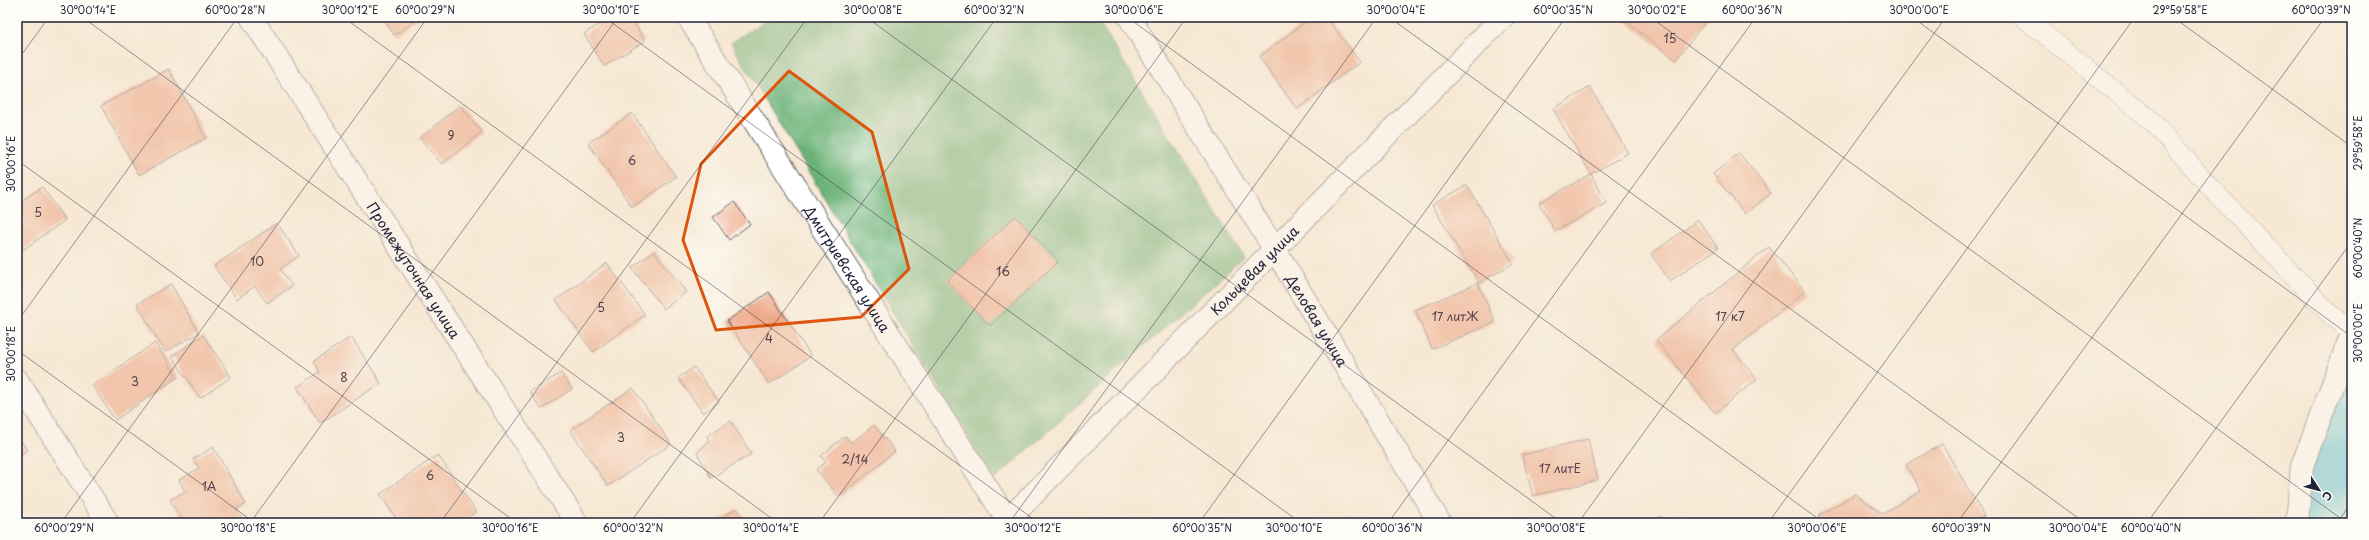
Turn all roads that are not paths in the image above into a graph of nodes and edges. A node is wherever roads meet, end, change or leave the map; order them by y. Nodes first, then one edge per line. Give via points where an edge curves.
1 (251, 17) edge
2 (688, 17) edge
3 (1129, 17) edge
4 (1503, 17) edge
5 (2023, 17) edge
6 (1275, 250) junction
7 (2352, 333) edge
8 (17, 380) edge
9 (1007, 522) edge
10 (108, 523) edge
11 (577, 523) edge
12 (1440, 523) edge
13 (2297, 523) edge

1 - 11 street, Промежуточная улица
2 - 9 street, Дмитриевская улица
3 - 6 street, Деловая улица
4 - 6 street, Кольцевая улица
5 - 7 lane via 2153,122 2319,303
6 - 9 street, Кольцевая улица
6 - 12 street, Деловая улица
7 - 13 street via 2302,466
8 - 10 street

